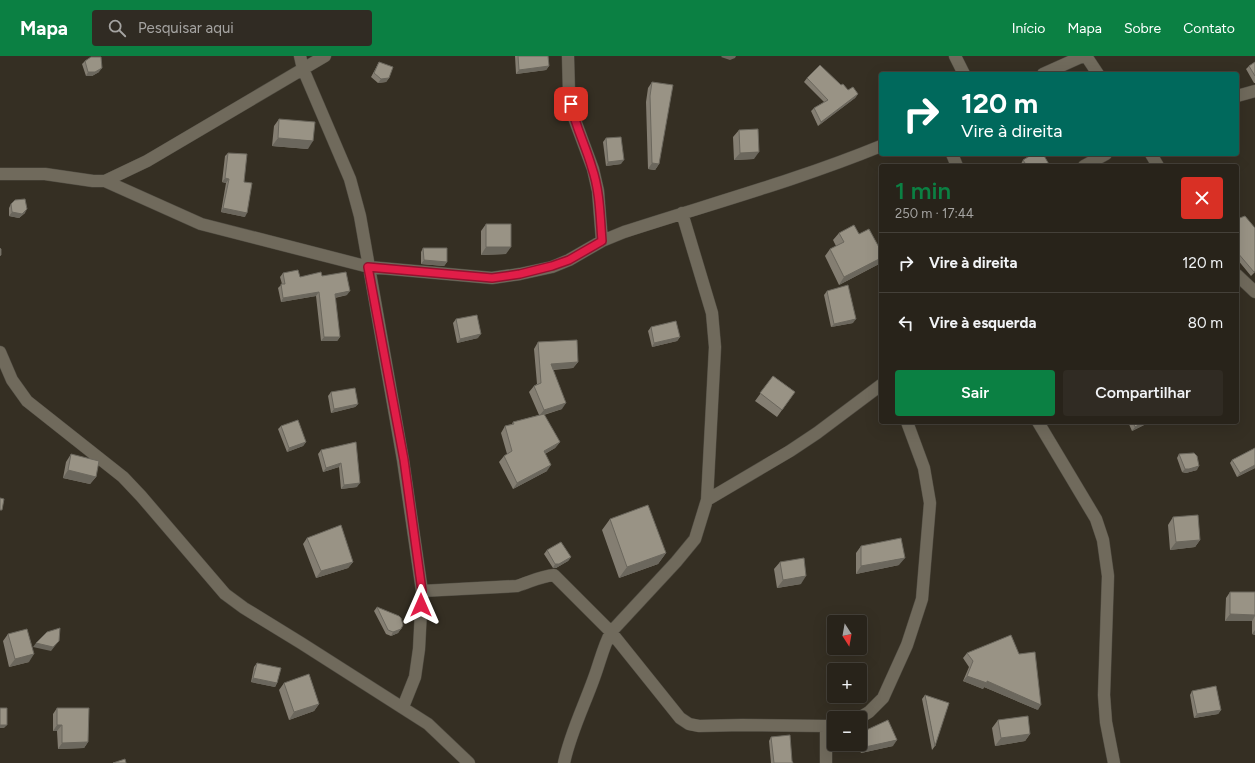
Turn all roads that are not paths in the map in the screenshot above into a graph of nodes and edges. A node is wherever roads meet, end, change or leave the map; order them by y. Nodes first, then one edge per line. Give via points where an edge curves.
1 (300, 56) edge
2 (325, 56) edge
3 (568, 56) edge
4 (955, 56) edge
5 (1083, 56) edge
6 (1086, 56) edge
7 (303, 69) junction
8 (963, 72) edge
9 (1047, 72) edge
10 (1097, 72) edge
11 (1255, 91) edge
12 (1239, 95) edge
13 (879, 147) edge
14 (1102, 156) edge
15 (1088, 164) edge
16 (0, 174) edge
17 (105, 181) junction
18 (682, 214) junction
19 (602, 241) junction
20 (368, 267) junction
21 (1239, 277) edge
22 (1255, 292) edge
23 (0, 352) edge
24 (879, 387) edge
25 (908, 424) edge
26 (1039, 424) edge
27 (707, 500) junction
28 (422, 591) junction
29 (611, 632) junction
30 (403, 707) junction
31 (867, 714) edge
32 (827, 725) edge
33 (827, 751) edge
34 (468, 763) edge
35 (564, 763) edge
36 (826, 763) edge
37 (1114, 763) edge

1 - 7 street
2 - 7 street
3 - 19 street via 569,93 573,115 598,191
4 - 8 street
5 - 9 street
6 - 10 street
7 - 17 street via 147,160
7 - 20 street via 350,179 360,216
11 - 12 street
13 - 18 street via 806,174
14 - 15 street
16 - 17 street via 45,174
17 - 20 street via 201,224
18 - 19 street
18 - 27 street via 712,313 715,347
19 - 20 street via 569,260 552,266 492,278
20 - 28 street via 404,460
21 - 22 street
23 - 30 street via 12,380 27,401 123,477 225,594
24 - 27 street via 812,437
25 - 31 street via 924,468 930,503 922,599 907,645 883,698
26 - 37 street via 1096,519 1102,540 1108,576 1104,695
27 - 29 street via 695,539
28 - 29 street via 517,586 554,575
28 - 30 street via 415,677
29 - 32 street via 680,718 689,724
29 - 35 street
30 - 34 street via 428,724
33 - 36 street

